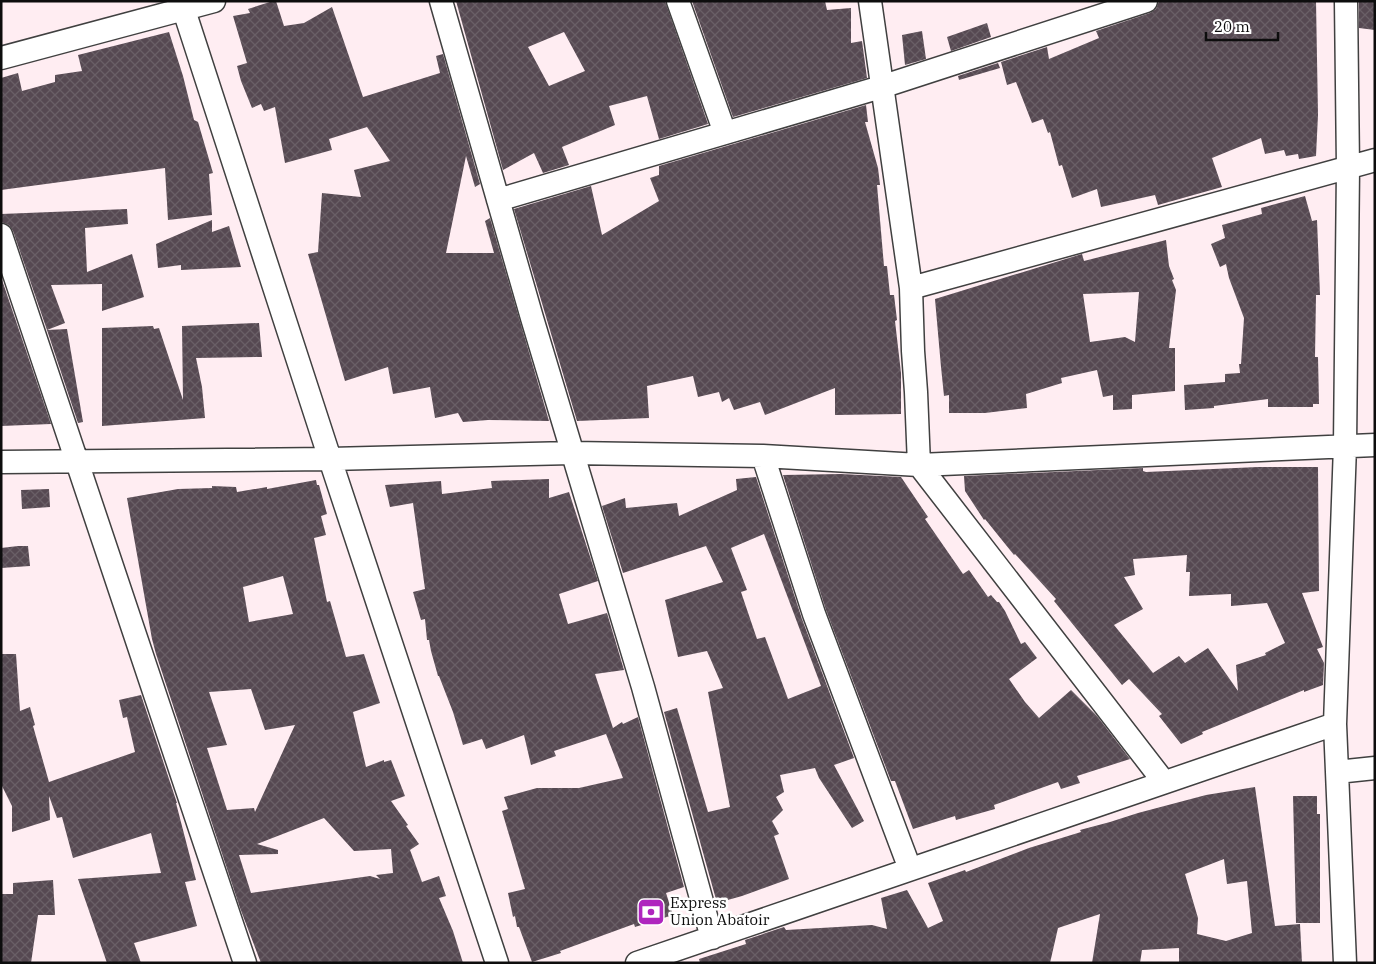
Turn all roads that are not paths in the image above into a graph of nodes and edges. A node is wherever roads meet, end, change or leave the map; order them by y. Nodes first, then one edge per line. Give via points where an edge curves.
1 (214, 1) edge
2 (441, 1) edge
3 (678, 1) edge
4 (870, 1) edge
5 (1146, 1) edge
6 (1346, 1) edge
7 (183, 5) edge
8 (1, 58) edge
9 (881, 86) junction
10 (725, 133) junction
11 (1375, 160) edge
12 (1348, 168) junction
13 (498, 200) junction
14 (1, 235) edge
15 (911, 288) junction
16 (1375, 445) edge
17 (1345, 446) junction
18 (572, 453) junction
19 (763, 456) junction
20 (330, 459) junction
21 (76, 460) junction
22 (1, 462) edge
23 (919, 465) junction
24 (1335, 724) junction
25 (1375, 768) edge
26 (1337, 772) junction
27 (1164, 782) junction
28 (910, 869) junction
29 (712, 938) junction
30 (245, 963) edge
31 (497, 963) edge
32 (637, 963) edge
33 (1345, 963) edge

1 - 7 street
2 - 13 street
3 - 10 street
4 - 9 street
5 - 9 street
6 - 12 street
7 - 8 street
7 - 20 street
9 - 10 street
9 - 15 street
10 - 13 street
11 - 12 street
12 - 15 street
12 - 17 street
13 - 18 street
14 - 21 street
15 - 23 street
16 - 17 street
17 - 23 street
17 - 24 street
18 - 19 street
18 - 20 street
18 - 29 street via 643,687
19 - 23 street
19 - 28 street via 814,614
20 - 21 street
20 - 31 street
21 - 22 street
21 - 30 street
23 - 27 street
24 - 26 street
24 - 27 street
25 - 26 street
26 - 33 street
27 - 28 street
28 - 29 street
29 - 32 street

